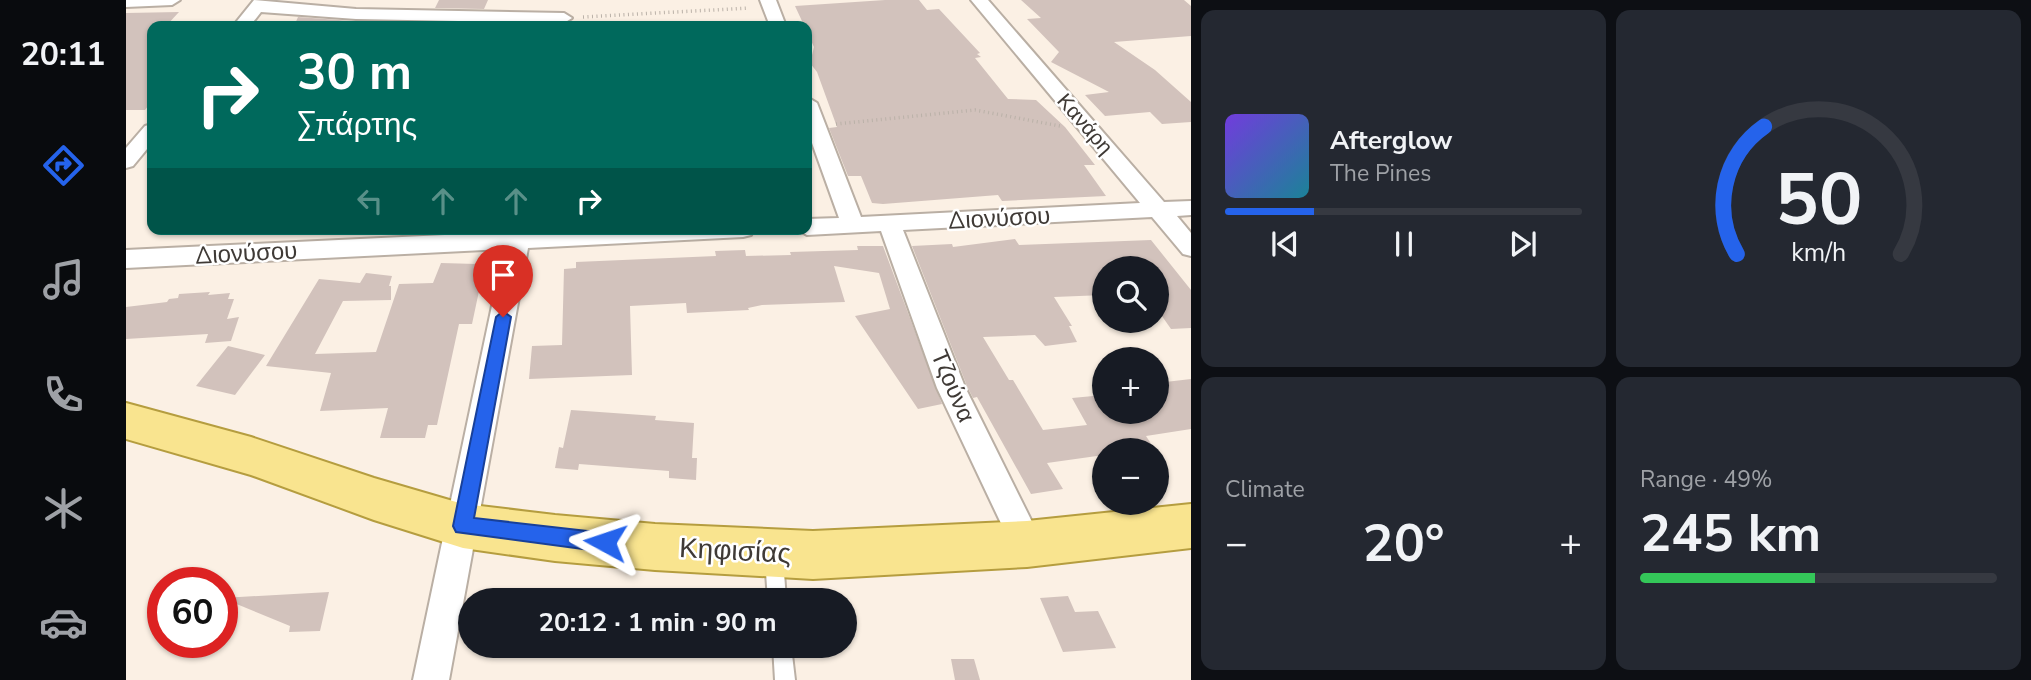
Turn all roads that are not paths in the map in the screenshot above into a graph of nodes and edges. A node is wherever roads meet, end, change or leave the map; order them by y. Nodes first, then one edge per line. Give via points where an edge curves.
1 (172, 0) edge
2 (568, 0) edge
3 (979, 0) edge
4 (126, 2) edge
5 (769, 3) edge
6 (260, 4) edge
7 (319, 12) junction
8 (245, 21) edge
9 (313, 21) edge
10 (539, 21) edge
11 (563, 21) edge
12 (776, 21) edge
13 (812, 117) edge
14 (147, 136) edge
15 (126, 161) edge
16 (1191, 208) edge
17 (1159, 210) junction
18 (889, 223) junction
19 (853, 225) junction
20 (812, 227) edge
21 (503, 235) edge
22 (519, 235) edge
23 (1191, 248) edge
24 (126, 259) edge
25 (126, 421) edge
26 (463, 526) junction
27 (1191, 526) edge
28 (1027, 544) junction
29 (773, 554) junction
30 (776, 588) edge
31 (783, 658) edge
32 (431, 680) edge
33 (785, 680) edge

1 - 4 street
2 - 11 street
3 - 17 street, Κανάρη
5 - 12 street
6 - 7 street
6 - 8 street
7 - 9 street
7 - 10 street
13 - 19 street
14 - 15 street
16 - 17 street, Διονύσου
17 - 18 street, Διονύσου
17 - 23 street, Κανάρη
18 - 19 street, Διονύσου
18 - 28 street, Τζούνα via 951,388
19 - 20 street, Διονύσου
21 - 24 street, Διονύσου
22 - 26 street
25 - 26 main road, Κηφισίας via 251,456
26 - 29 main road, Κηφισίας via 642,546
26 - 32 street
27 - 28 main road, Κηφισίας
28 - 29 main road, Κηφισίας via 888,553
29 - 30 lane
31 - 33 lane

